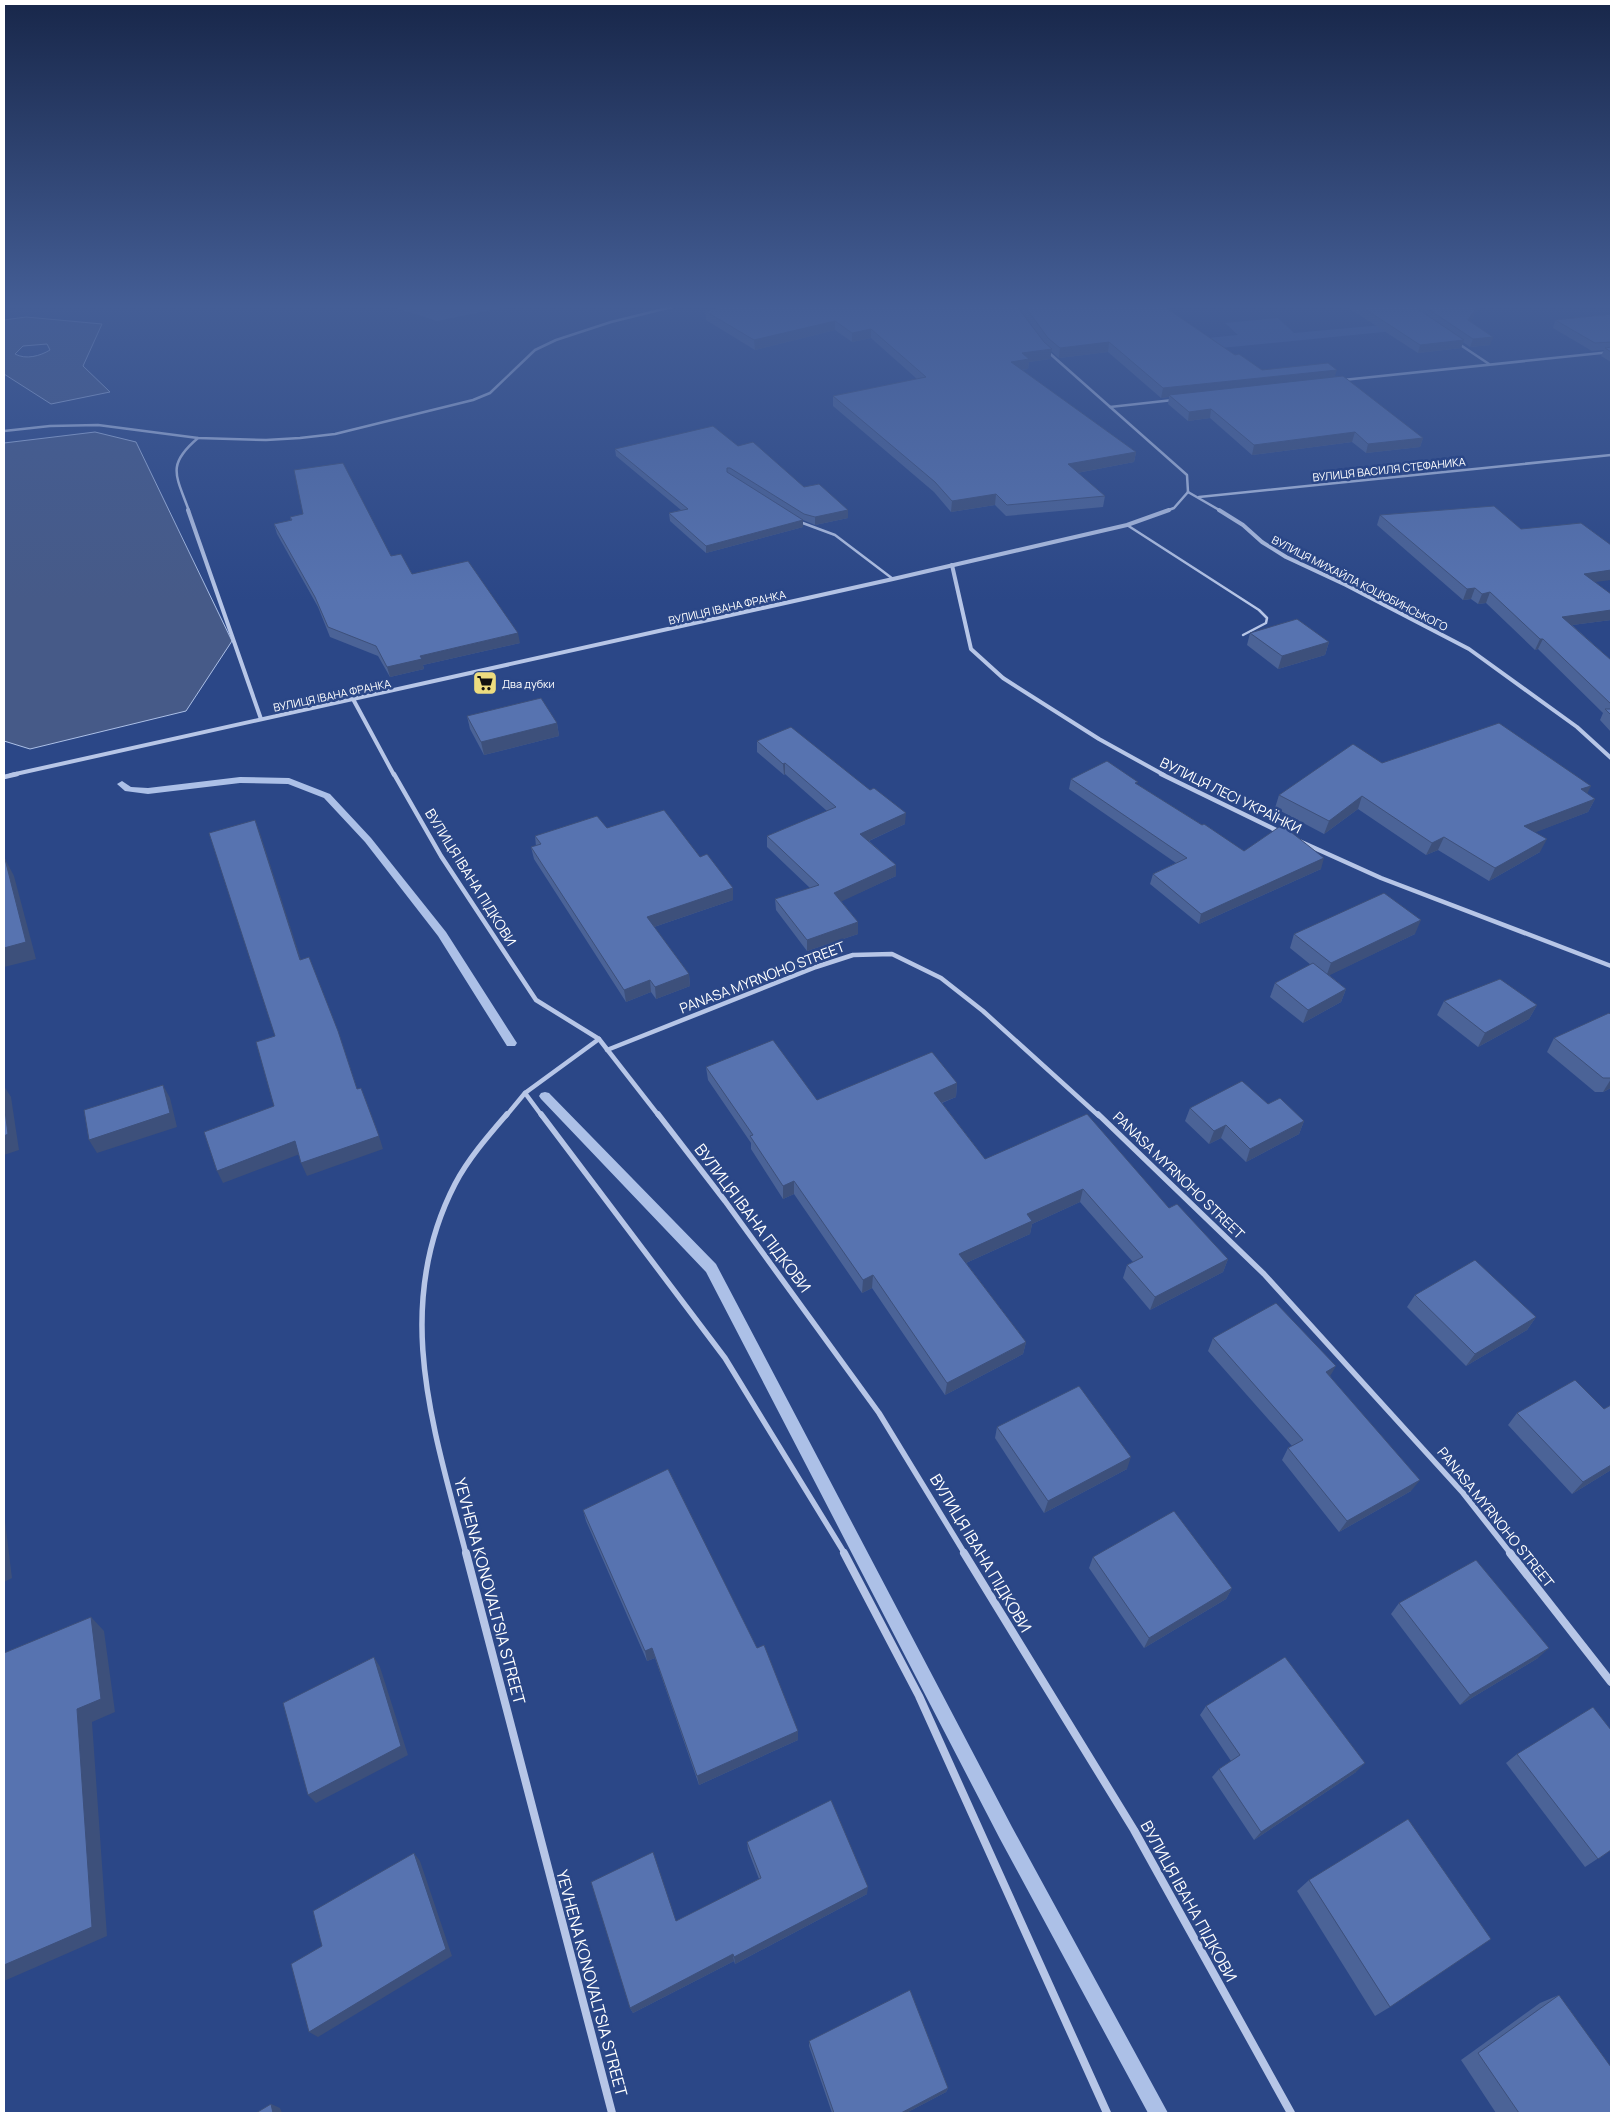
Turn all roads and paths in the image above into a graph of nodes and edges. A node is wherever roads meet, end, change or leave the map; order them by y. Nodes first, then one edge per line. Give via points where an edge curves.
1 (457, 404) edge
2 (1106, 404) edge
3 (1137, 404) edge
4 (1110, 407) junction
5 (4, 431) edge
6 (198, 438) junction
7 (1611, 456) edge
8 (1188, 492) junction
9 (1199, 497) junction
10 (795, 519) edge
11 (1127, 525) junction
12 (952, 565) junction
13 (893, 579) junction
14 (1243, 636) dead end
15 (353, 699) junction
16 (261, 719) junction
17 (1611, 758) edge
18 (4, 777) edge
19 (1288, 835) edge
20 (1296, 839) edge
21 (1611, 966) edge
22 (599, 1039) junction
23 (607, 1050) junction
24 (525, 1093) junction
25 (1611, 1682) edge
26 (612, 2113) edge
27 (1107, 2113) edge
28 (1290, 2113) edge

1 - 6 street via 335,434 266,440
2 - 4 street
3 - 4 street
4 - 8 street via 1187,475
5 - 6 street via 98,425
6 - 16 street, ВУЛИЦЯ ІВАНА ФРАНКА via 178,456 175,467
7 - 9 street, ВУЛИЦЯ ВАСИЛЯ СТЕФАНИКА
8 - 9 street, ВУЛИЦЯ МИХАЙЛА КОЦЮБИНСЬКОГО
8 - 11 street, ВУЛИЦЯ ІВАНА ФРАНКА via 1174,508
9 - 17 street, ВУЛИЦЯ МИХАЙЛА КОЦЮБИНСЬКОГО via 1275,550 1469,649 1577,727
10 - 13 lane via 835,535
11 - 12 street, ВУЛИЦЯ ІВАНА ФРАНКА
11 - 14 lane via 1267,618 1266,623
12 - 13 street, ВУЛИЦЯ ІВАНА ФРАНКА
12 - 19 street, ВУЛИЦЯ ЛЕСІ УКРАЇНКИ via 971,649 1003,678 1161,774
13 - 15 street, ВУЛИЦЯ ІВАНА ФРАНКА
15 - 16 street, ВУЛИЦЯ ІВАНА ФРАНКА
15 - 22 street, ВУЛИЦЯ ІВАНА ПІДКОВИ via 441,856 536,1000
16 - 18 street, ВУЛИЦЯ ІВАНА ФРАНКА
20 - 21 street, ВУЛИЦЯ ЛЕСІ УКРАЇНКИ via 1381,878
22 - 23 street, ВУЛИЦЯ ІВАНА ПІДКОВИ
22 - 24 street
23 - 25 street, PANASA MYRNOHO STREET via 853,955 892,954 941,978 1069,1087 1264,1274 1464,1493
23 - 28 street, ВУЛИЦЯ ІВАНА ПІДКОВИ via 725,1201 879,1413 1134,1830
24 - 26 street, YEVHENA KONOVALTSIA STREET via 474,1155 443,1212 424,1281 420,1313 423,1353 437,1441
24 - 27 street via 725,1358 840,1544 919,1696

